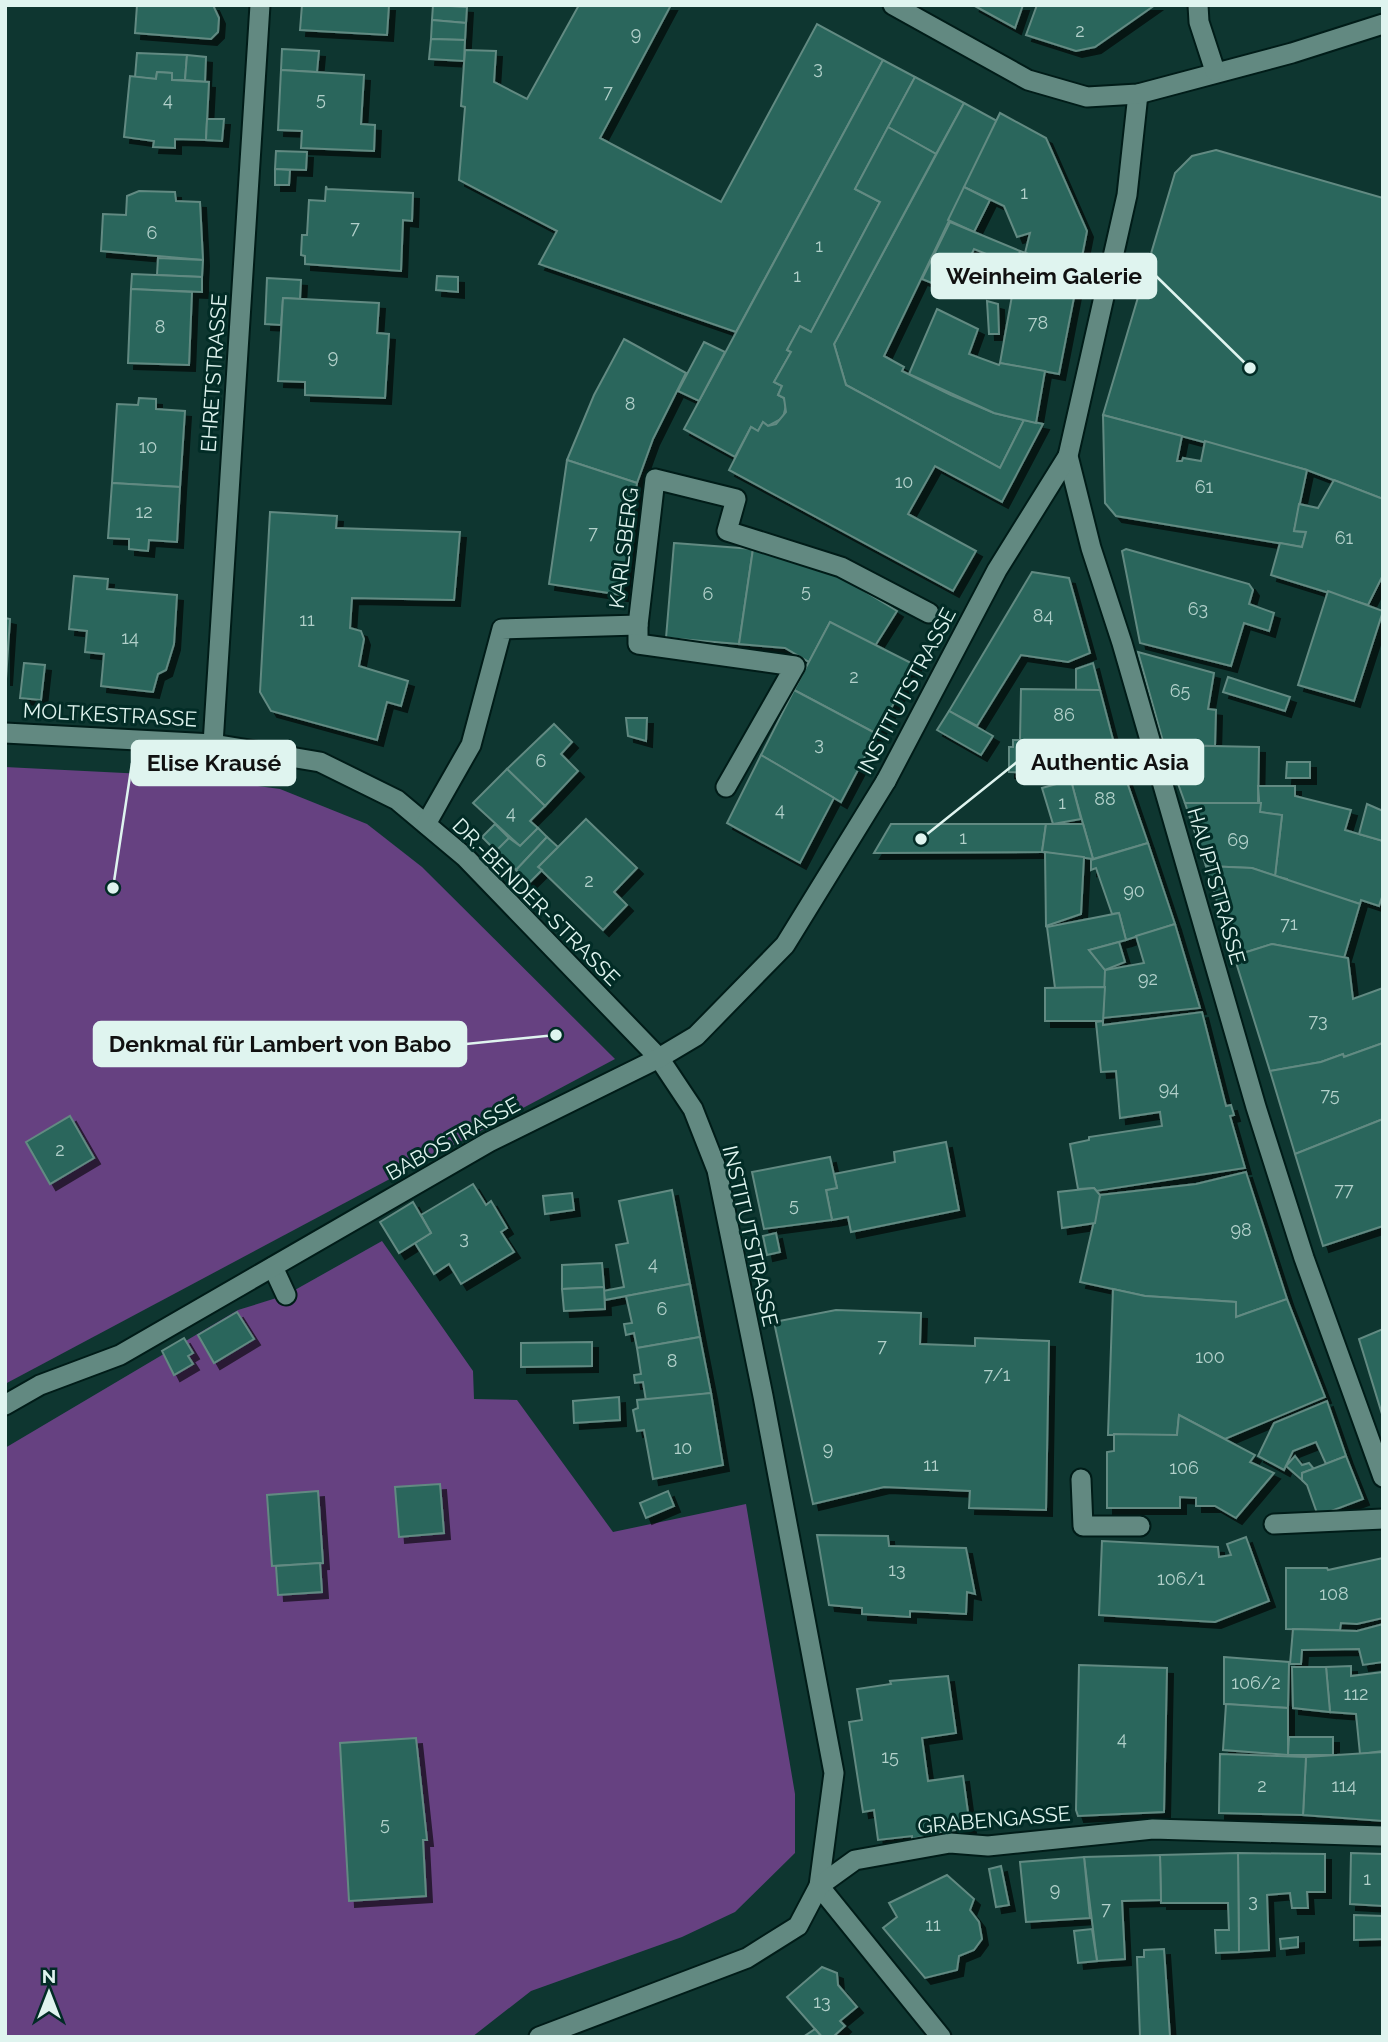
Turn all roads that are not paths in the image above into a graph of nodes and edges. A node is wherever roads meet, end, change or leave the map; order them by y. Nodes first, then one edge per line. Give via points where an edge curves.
1 (260, 5) edge
2 (893, 5) edge
3 (1198, 5) edge
4 (1383, 24) edge
5 (1215, 71) junction
6 (1138, 94) junction
7 (1068, 456) junction
8 (929, 613) dead end
9 (638, 625) junction
10 (5, 733) edge
11 (213, 744) junction
12 (726, 787) dead end
13 (426, 824) junction
14 (659, 1058) junction
15 (273, 1267) junction
16 (286, 1295) dead end
17 (5, 1405) edge
18 (1383, 1477) edge
19 (1082, 1479) dead end
20 (1383, 1519) edge
21 (1273, 1524) dead end
22 (1140, 1526) dead end
23 (1383, 1836) edge
24 (819, 1886) junction
25 (539, 2037) edge
26 (941, 2037) edge

1 - 11 street, EHRETSTRASSE
2 - 6 street via 1028,80 1087,97
3 - 5 street
4 - 5 street
5 - 6 street
6 - 7 street, HAUPTSTRASSE via 1126,195
7 - 14 street, INSTITUTSTRASSE via 997,570 886,781 785,945 696,1035
7 - 18 street, HAUPTSTRASSE via 1260,1120
8 - 9 street, KARLSBERG via 841,567 727,531 736,499 655,479
9 - 12 street, KARLSBERG via 638,644 795,666
9 - 13 street, KARLSBERG via 502,629 471,745
10 - 11 street, MOLTKESTRASSE
11 - 13 street, DR.-BENDER-STRASSE via 320,762 397,800
13 - 14 street, DR.-BENDER-STRASSE via 465,858
14 - 15 street, BABOSTRASSE via 489,1142
14 - 24 street, INSTITUTSTRASSE via 693,1109 717,1170 763,1396 834,1773
15 - 16 street
15 - 17 street, BABOSTRASSE via 120,1355 40,1385
19 - 22 street via 1083,1526
20 - 21 street
23 - 24 street, GRABENGASSE via 1153,1829 988,1846 950,1843 855,1860
24 - 25 street, GRABENGASSE via 798,1926 747,1958
24 - 26 street

